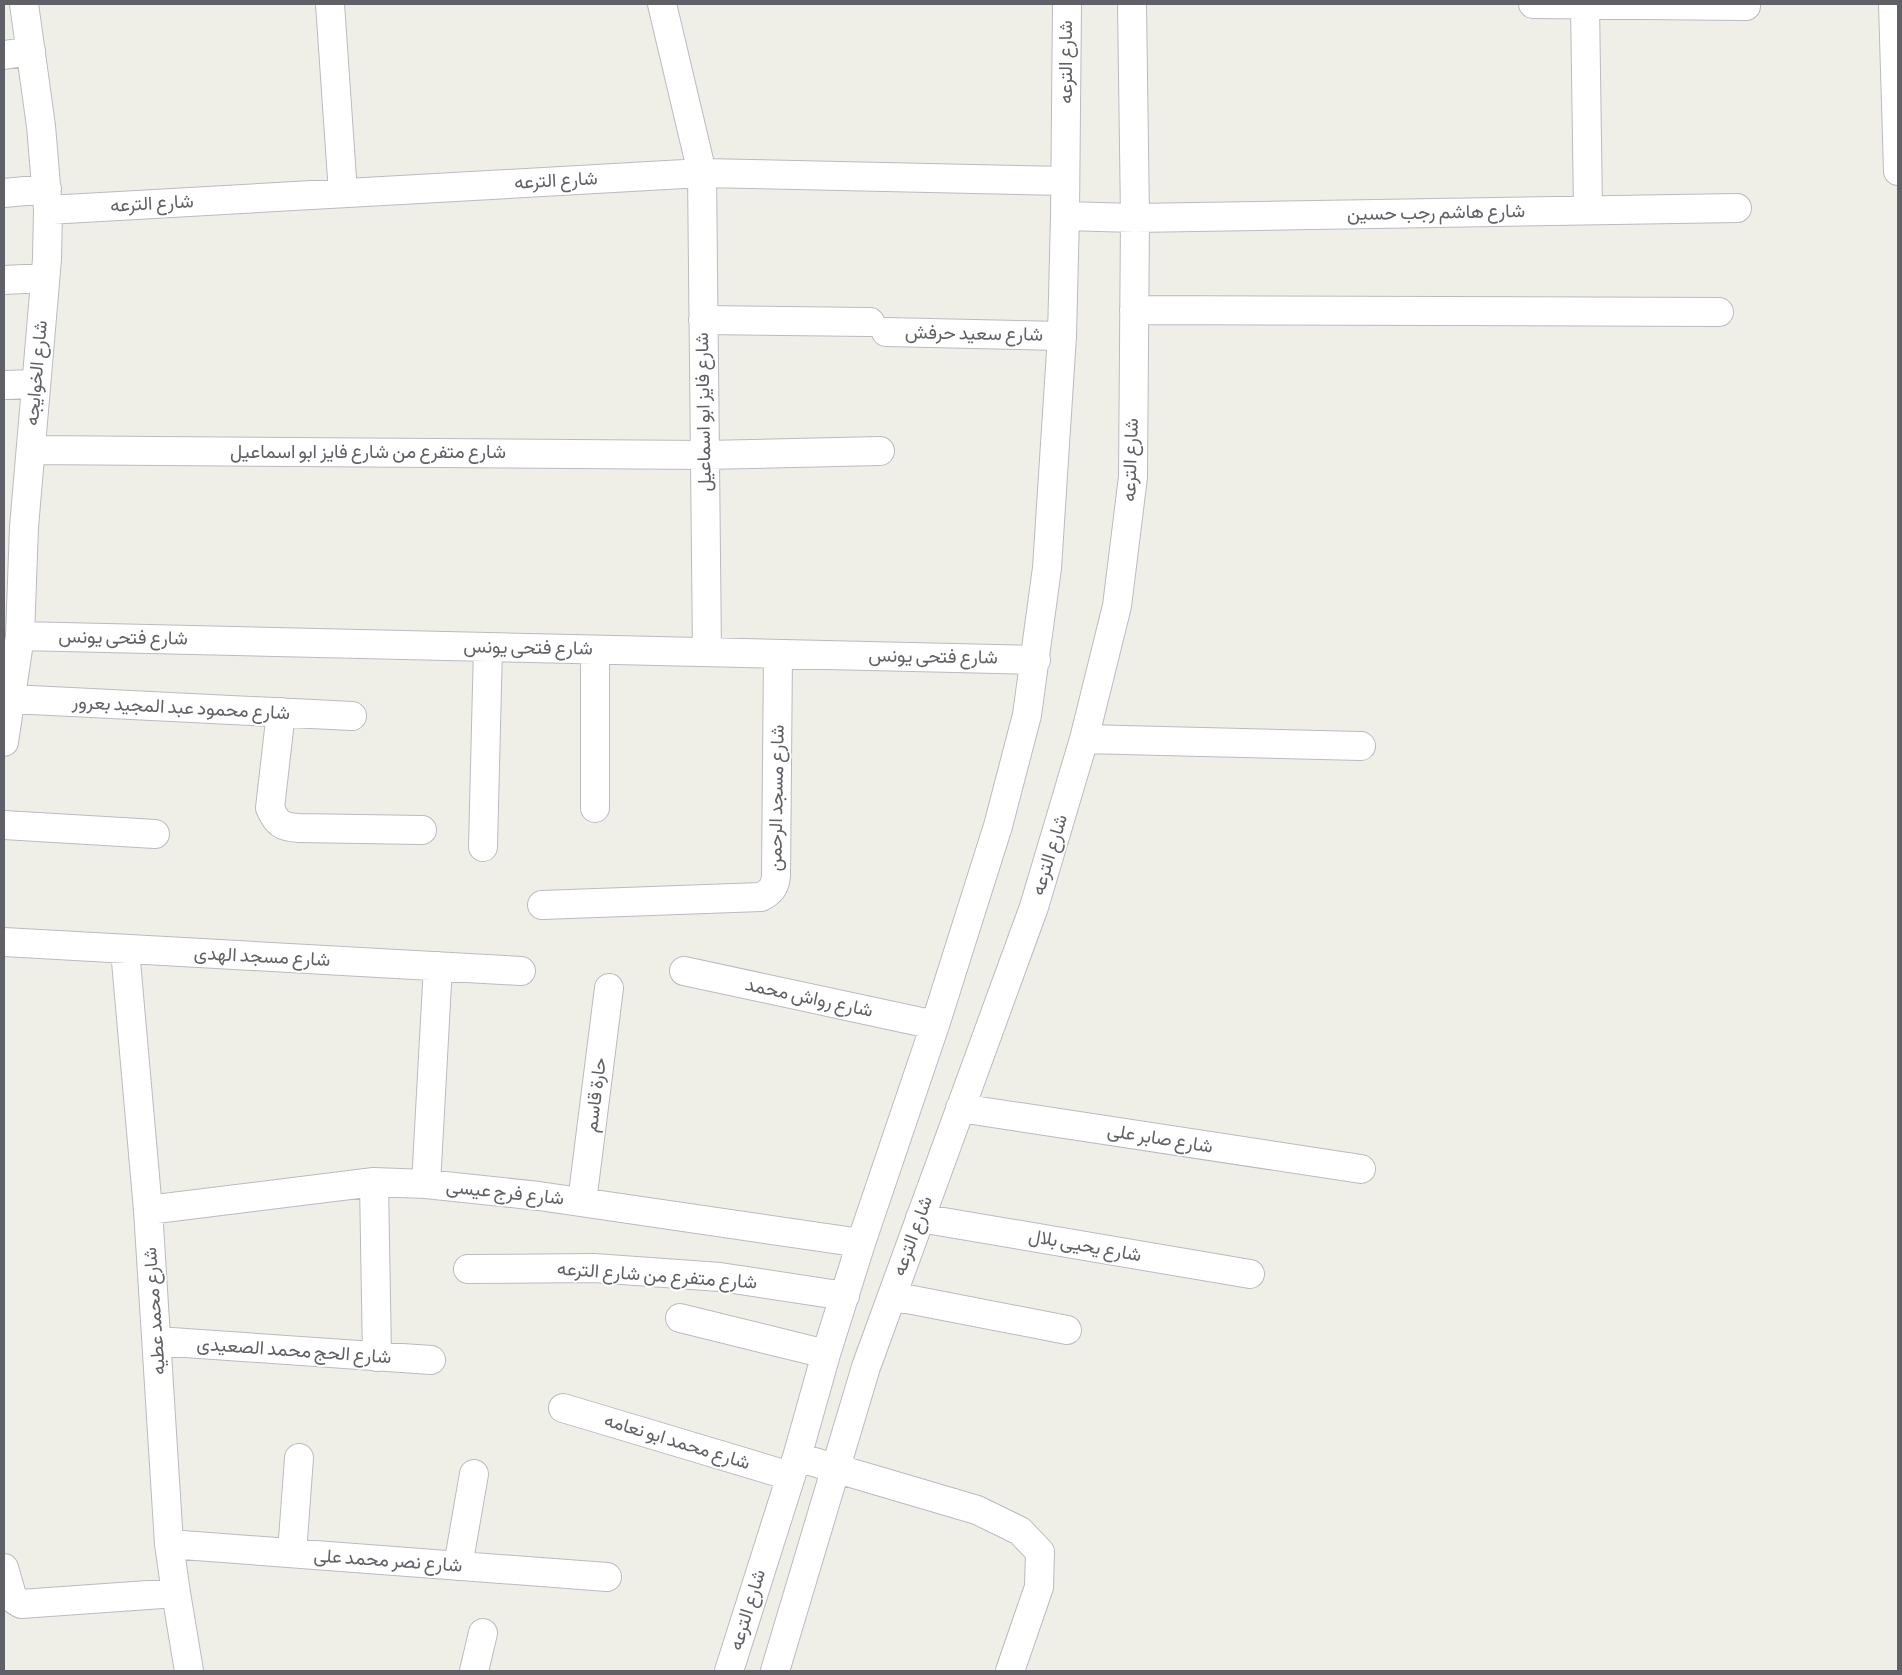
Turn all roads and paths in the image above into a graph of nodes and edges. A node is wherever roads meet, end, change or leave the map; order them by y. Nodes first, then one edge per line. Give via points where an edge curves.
1 (24, 4) edge
2 (330, 4) edge
3 (662, 4) edge
4 (1066, 4) edge
5 (1132, 4) edge
6 (1533, 4) edge
7 (1586, 4) edge
8 (1893, 4) edge
9 (1746, 6) dead end
10 (31, 51) junction
11 (4, 55) edge
12 (1898, 171) edge
13 (702, 173) junction
14 (1065, 181) junction
15 (4, 193) edge
16 (343, 193) junction
17 (47, 199) junction
18 (1737, 208) dead end
19 (1588, 210) junction
20 (1065, 216) junction
21 (1135, 218) junction
22 (45, 278) junction
23 (4, 280) edge
24 (1134, 310) junction
25 (1718, 312) dead end
26 (703, 320) junction
27 (1062, 336) junction
28 (36, 384) junction
29 (4, 385) edge
30 (31, 450) junction
31 (880, 451) dead end
32 (705, 455) junction
33 (12, 606) edge
34 (20, 636) junction
35 (488, 647) junction
36 (595, 650) junction
37 (707, 652) junction
38 (778, 654) junction
39 (1036, 660) junction
40 (11, 699) junction
41 (281, 712) junction
42 (352, 716) dead end
43 (1084, 739) junction
44 (4, 742) edge
45 (1361, 746) dead end
46 (595, 808) dead end
47 (4, 825) edge
48 (422, 830) dead end
49 (155, 834) dead end
50 (482, 847) dead end
51 (542, 905) dead end
52 (4, 942) edge
53 (125, 950) junction
54 (438, 966) junction
55 (521, 971) dead end
56 (684, 971) dead end
57 (609, 988) dead end
58 (935, 1025) junction
59 (960, 1108) junction
60 (1361, 1170) dead end
61 (374, 1182) junction
62 (426, 1184) junction
63 (582, 1202) junction
64 (148, 1210) junction
65 (920, 1218) junction
66 (861, 1243) junction
67 (468, 1269) dead end
68 (1250, 1274) dead end
69 (844, 1296) junction
70 (892, 1296) junction
71 (680, 1318) dead end
72 (1067, 1330) dead end
73 (157, 1342) junction
74 (826, 1354) junction
75 (377, 1357) junction
76 (431, 1360) dead end
77 (563, 1408) dead end
78 (299, 1458) dead end
79 (793, 1466) junction
80 (835, 1469) junction
81 (474, 1474) dead end
82 (169, 1544) junction
83 (292, 1553) junction
84 (458, 1566) junction
85 (4, 1568) edge
86 (607, 1577) dead end
87 (176, 1593) junction
88 (484, 1632) dead end
89 (190, 1671) edge
90 (474, 1671) edge
91 (729, 1671) edge
92 (775, 1671) edge
93 (1010, 1671) edge

1 - 10 street, شارع الخوايجه
2 - 16 street
3 - 13 street, شارع فايز ابو اسماعيل
4 - 14 street, شارع الترعه
5 - 21 street, شارع الترعه
6 - 7 street
7 - 9 street
7 - 19 street
8 - 12 street
10 - 11 street
10 - 17 street, شارع الخوايجه
13 - 14 street, شارع الترعه
13 - 16 street, شارع الترعه
13 - 26 street, شارع فايز ابو اسماعيل
14 - 20 street, شارع الترعه
15 - 17 street, شارع الترعه
16 - 17 street, شارع الترعه
17 - 22 street, شارع الخوايجه
18 - 19 street, شارع هاشم رجب حسين
19 - 21 street, شارع هاشم رجب حسين
20 - 21 street, شارع هاشم رجب حسين
20 - 27 street, شارع الترعه
21 - 24 street, شارع الترعه
22 - 23 street
22 - 28 street, شارع الخوايجه
24 - 25 street
24 - 43 street, شارع الترعه via 1134,477 1117,606
26 - 27 street, شارع سعيد حرفش
26 - 32 street, شارع فايز ابو اسماعيل
27 - 39 street, شارع الترعه via 1047,568
28 - 29 street
28 - 30 street, شارع الخوايجه
30 - 32 street, شارع متفرع من شارع فايز ابو اسماعيل
30 - 33 street, شارع الخوايجه
31 - 32 street, شارع متفرع من شارع فايز ابو اسماعيل
32 - 37 street, شارع فايز ابو اسماعيل
33 - 34 street, شارع الخوايجه
34 - 35 street, شارع فتحى يونس
34 - 40 street, شارع الخوايجه
35 - 36 street, شارع فتحى يونس
35 - 50 street
36 - 37 street, شارع فتحى يونس
36 - 46 street
37 - 38 street, شارع فتحى يونس
38 - 39 street, شارع فتحى يونس
38 - 51 street, شارع مسجد الرحمن via 776,876 775,885 769,893 761,897
39 - 58 street, شارع الترعه via 1027,715 998,826
40 - 41 street, شارع محمود عبد المجيد بعرور
40 - 44 street, شارع الخوايجه
41 - 42 street, شارع محمود عبد المجيد بعرور
41 - 48 street via 270,808 275,820 286,827 299,828
43 - 45 street
43 - 59 street, شارع الترعه via 1034,907
47 - 49 street
52 - 53 street, شارع مسجد الهدى
53 - 54 street, شارع مسجد الهدى
53 - 64 street, شارع محمد عطيه
54 - 55 street, شارع مسجد الهدى
54 - 62 street
56 - 58 street, شارع رواش محمد
57 - 63 street, حارة قاسم
58 - 66 street, شارع الترعه
59 - 60 street, شارع صابر على
59 - 65 street, شارع الترعه
61 - 62 street, شارع فرج عيسى
61 - 64 street, شارع فرج عيسى
61 - 75 street
62 - 63 street, شارع فرج عيسى
63 - 66 street, شارع فرج عيسى
64 - 73 street, شارع محمد عطيه
65 - 68 street, شارع يحيى بلال
65 - 70 street, شارع الترعه
66 - 69 street, شارع الترعه
67 - 69 street, شارع متفرع من شارع الترعه via 594,1268 700,1276
69 - 74 street, شارع الترعه
70 - 72 street
70 - 80 street, شارع الترعه
71 - 74 street
73 - 75 street, شارع الحج محمد الصعيدى
73 - 82 street, شارع محمد عطيه
74 - 79 street, شارع الترعه
75 - 76 street, شارع الحج محمد الصعيدى
77 - 79 street, شارع محمد ابو نعامه
78 - 83 street
79 - 80 street
79 - 91 street, شارع الترعه
80 - 92 street, شارع الترعه
80 - 93 street via 978,1510 1020,1531 1040,1552 1039,1587
81 - 84 street
82 - 83 street, شارع نصر محمد على
82 - 87 street, شارع محمد عطيه
83 - 84 street, شارع نصر محمد على
84 - 86 street, شارع نصر محمد على
85 - 87 street via 13,1599 21,1604
87 - 89 street, شارع محمد عطيه
88 - 90 street

